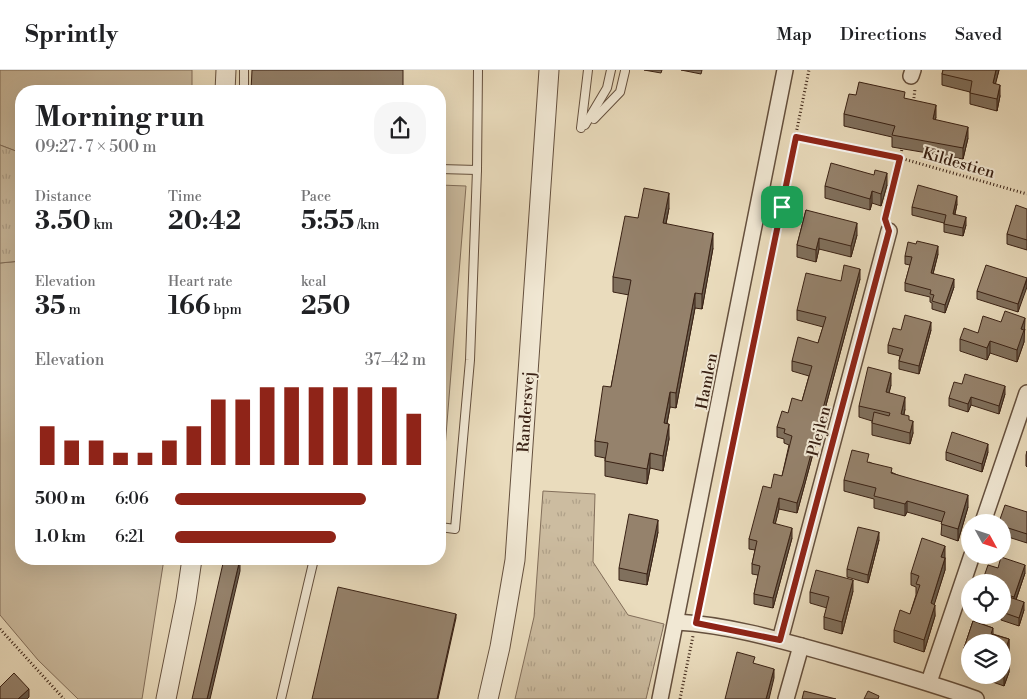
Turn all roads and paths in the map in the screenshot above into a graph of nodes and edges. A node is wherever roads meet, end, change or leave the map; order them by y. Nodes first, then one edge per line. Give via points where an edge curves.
1 (226, 70) edge
2 (244, 70) edge
3 (478, 70) edge
4 (543, 70) edge
5 (549, 70) edge
6 (588, 70) edge
7 (611, 70) edge
8 (785, 70) edge
9 (809, 70) edge
10 (625, 71) edge
11 (912, 73) edge
12 (226, 85) edge
13 (244, 85) edge
14 (912, 111) edge
15 (594, 120) dead end
16 (544, 122) junction
17 (796, 137) junction
18 (905, 139) edge
19 (900, 158) junction
20 (446, 169) edge
21 (477, 170) junction
22 (1027, 194) edge
23 (889, 231) joint
24 (1027, 393) edge
25 (986, 514) edge
26 (446, 528) edge
27 (969, 564) edge
28 (191, 565) edge
29 (313, 565) edge
30 (677, 622) junction
31 (696, 623) junction
32 (0, 629) edge
33 (780, 640) junction
34 (801, 646) junction
35 (929, 682) junction
36 (64, 699) edge
37 (166, 699) edge
38 (281, 699) edge
39 (488, 699) edge
40 (660, 699) edge
41 (680, 699) edge
42 (786, 699) edge
43 (976, 699) edge

1 - 12 street
2 - 13 lane
3 - 21 lane
4 - 16 street, Randersvej
5 - 16 street, Randersvej
6 - 7 lane via 583,127 607,88
8 - 30 street, Hamlen
9 - 17 path
10 - 15 lane via 620,92
11 - 14 path via 916,92
16 - 39 street, Randersvej via 515,560
17 - 19 path, Kildestien
17 - 31 path
18 - 19 path
19 - 22 path, Kildestien
19 - 23 path via 885,219
20 - 21 lane
21 - 26 lane via 470,360 455,529
23 - 33 street, Plejlen
24 - 25 street
27 - 35 street
28 - 37 street
29 - 38 lane
30 - 31 street
30 - 40 street, Hamlen
31 - 33 street
31 - 41 path
32 - 36 path
33 - 34 street
34 - 35 street
34 - 42 street
35 - 43 street

